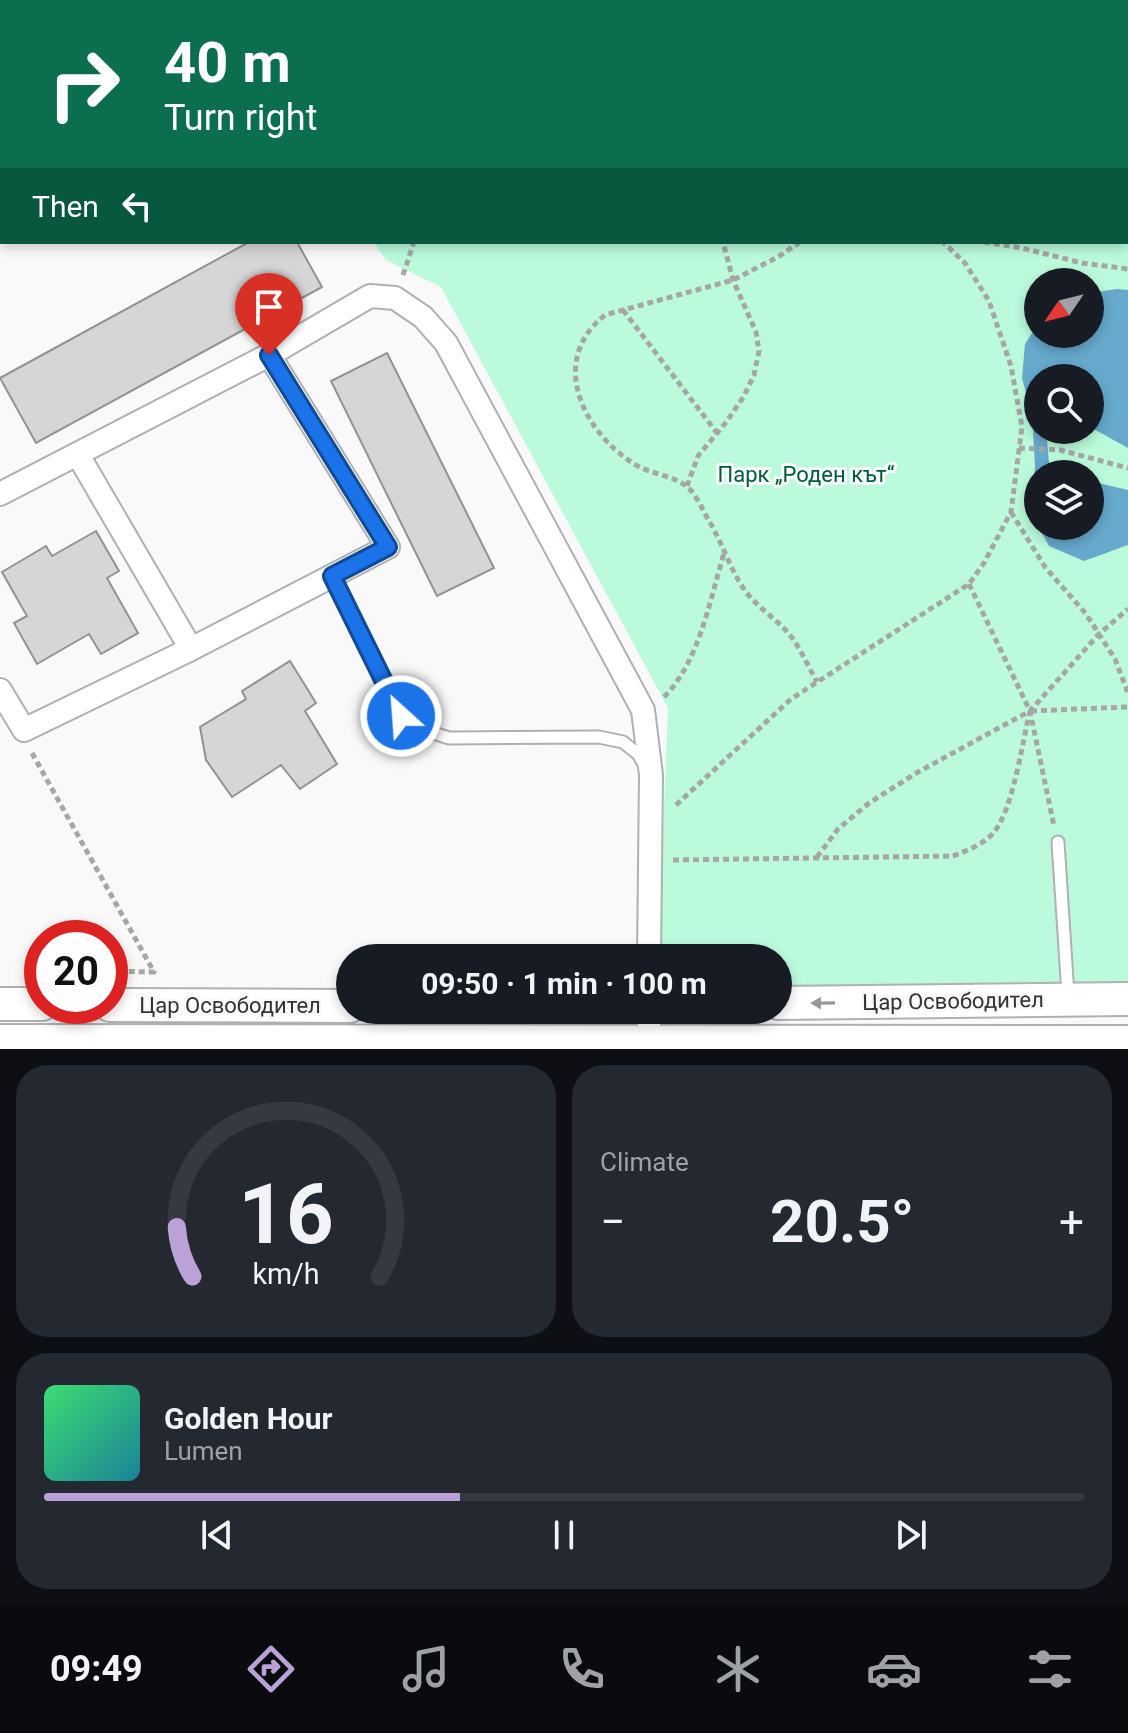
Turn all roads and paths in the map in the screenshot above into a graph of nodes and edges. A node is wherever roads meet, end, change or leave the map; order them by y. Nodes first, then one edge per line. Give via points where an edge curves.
1 (413, 244) edge
2 (724, 244) edge
3 (797, 244) edge
4 (945, 244) edge
5 (997, 244) edge
6 (1128, 269) edge
7 (733, 280) junction
8 (395, 298) junction
9 (623, 310) junction
10 (269, 355) junction
11 (717, 433) junction
12 (1019, 448) junction
13 (78, 455) junction
14 (1128, 468) edge
15 (687, 486) junction
16 (0, 494) edge
17 (1011, 512) junction
18 (725, 550) junction
19 (332, 576) junction
20 (969, 584) junction
21 (1128, 609) edge
22 (1099, 634) junction
23 (191, 649) junction
24 (817, 682) junction
25 (0, 690) edge
26 (1128, 693) edge
27 (1128, 707) edge
28 (643, 710) junction
29 (1030, 711) junction
30 (24, 730) junction
31 (651, 775) junction
32 (651, 826) junction
33 (1058, 842) joint
34 (816, 858) junction
35 (650, 860) junction
36 (125, 920) edge
37 (128, 925) edge
38 (649, 944) edge
39 (128, 971) edge
40 (1128, 999) edge
41 (1069, 1000) junction
42 (792, 1003) edge
43 (0, 1004) edge
44 (24, 1004) edge
45 (128, 1005) edge
46 (336, 1006) edge
47 (649, 1033) edge
48 (0, 1041) edge
49 (1107, 1044) edge

1 - 8 path
2 - 7 path
3 - 7 path
4 - 12 path via 965,263 989,301 1011,366 1022,427
5 - 6 path
7 - 9 path
7 - 11 path via 759,351 744,396
8 - 10 street via 370,296
8 - 28 street via 423,317 446,343
9 - 11 path
9 - 15 path via 590,327 579,348 577,392 608,443 636,465
10 - 13 street
10 - 19 street via 388,547
11 - 15 path via 698,456
12 - 14 path via 1051,449
12 - 17 path
13 - 16 street
13 - 23 street
15 - 18 path
17 - 20 path
17 - 22 path via 1045,567
18 - 24 path via 745,590 793,639
18 - 28 path via 680,681
19 - 23 street
19 - 31 lane via 401,716 411,723 449,738 599,737 623,742
20 - 24 path
20 - 29 path
21 - 22 path
22 - 26 path
22 - 29 path
23 - 30 street
24 - 32 path via 791,699
25 - 30 street
27 - 29 path
28 - 31 street
29 - 33 path
29 - 34 path via 869,803 838,829
29 - 34 path via 1007,806 995,832 976,847 953,856
30 - 36 path
31 - 32 street
32 - 35 street
33 - 41 lane
34 - 35 path
35 - 38 street
37 - 39 path via 154,972
40 - 41 street, Цар Освободител
41 -> 42 street, Цар Освободител
43 - 44 street
45 - 46 street, Цар Освободител
47 - 48 street, Цар Освободител
47 - 49 street, Цар Освободител

